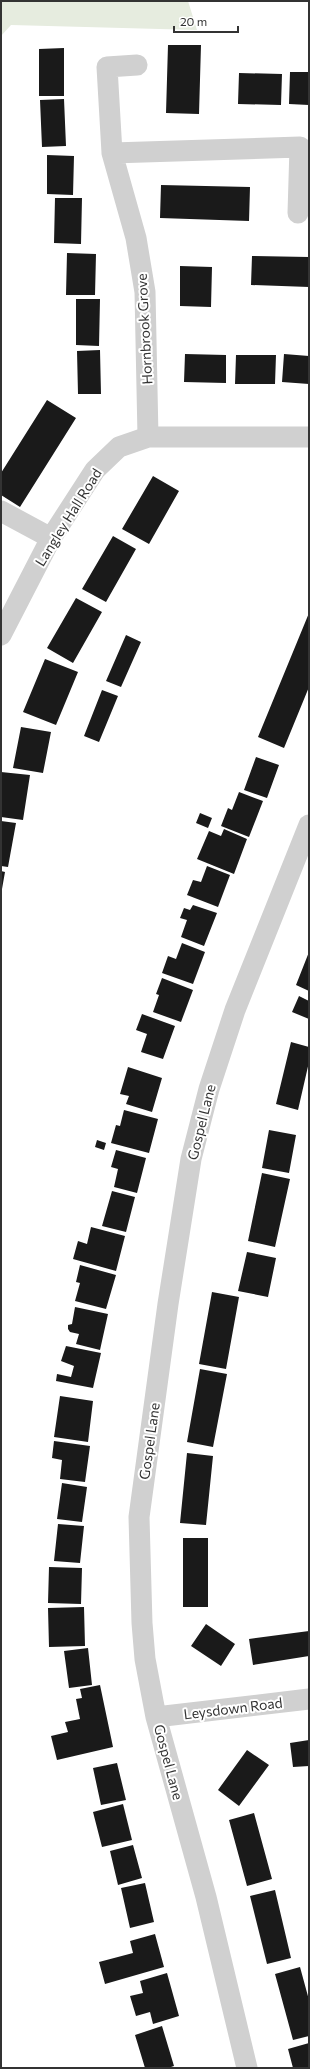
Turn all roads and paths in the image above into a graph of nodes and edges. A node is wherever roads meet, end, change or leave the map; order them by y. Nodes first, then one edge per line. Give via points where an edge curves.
1 (137, 65) dead end
2 (112, 153) junction
3 (298, 213) dead end
4 (148, 436) junction
5 (309, 437) edge
6 (1, 511) edge
7 (51, 538) junction
8 (1, 635) edge
9 (309, 825) edge
10 (309, 1699) edge
11 (156, 1717) junction
12 (246, 2068) edge

1 - 2 street, Hornbrook Grove via 107,67
2 - 3 street via 300,147
2 - 4 street, Hornbrook Grove via 136,238 145,292
4 - 5 street, Langley Hall Road
4 - 7 street, Langley Hall Road via 119,447 95,470
6 - 7 street
7 - 8 street, Langley Hall Road
9 - 11 street, Gospel Lane via 235,1010 209,1089 191,1159 139,1517 145,1659
10 - 11 street, Leysdown Road
11 - 12 street, Gospel Lane via 208,1905

